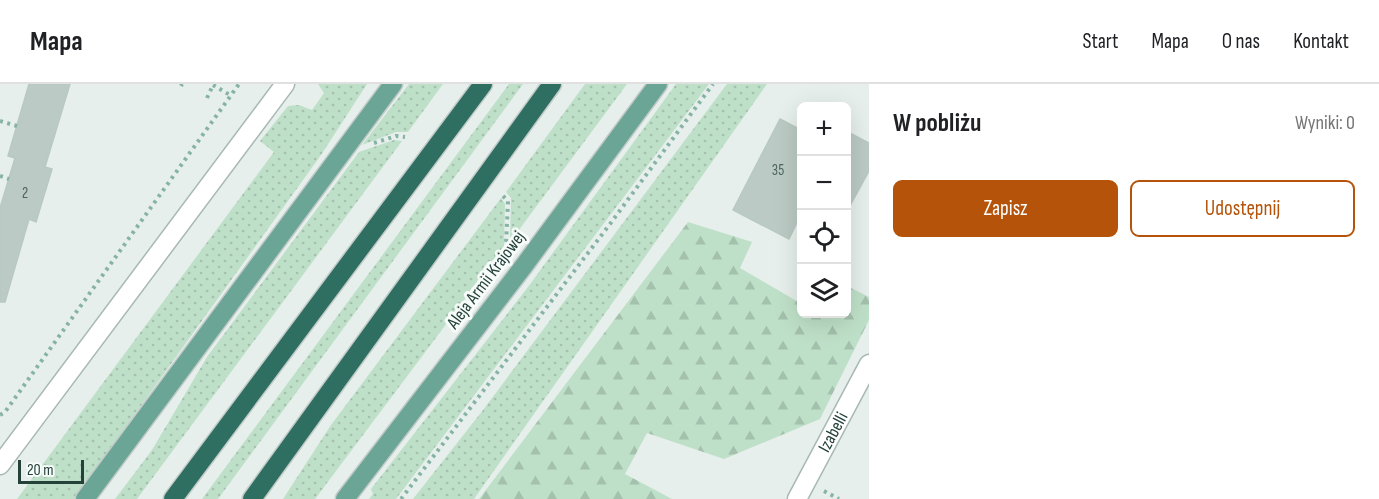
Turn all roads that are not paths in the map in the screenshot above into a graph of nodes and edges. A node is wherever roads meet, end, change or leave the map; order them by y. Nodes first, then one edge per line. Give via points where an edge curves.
1 (285, 84) edge
2 (393, 84) edge
3 (483, 84) edge
4 (552, 84) edge
5 (658, 84) edge
6 (869, 364) edge
7 (0, 465) edge
8 (85, 499) edge
9 (173, 499) edge
10 (252, 499) edge
11 (345, 499) edge
12 (797, 499) edge

1 - 7 street
2 - 8 main road
3 - 9 highway
4 - 10 highway
5 - 11 main road, Aleja Armii Krajowej
6 - 12 street, Izabelli

